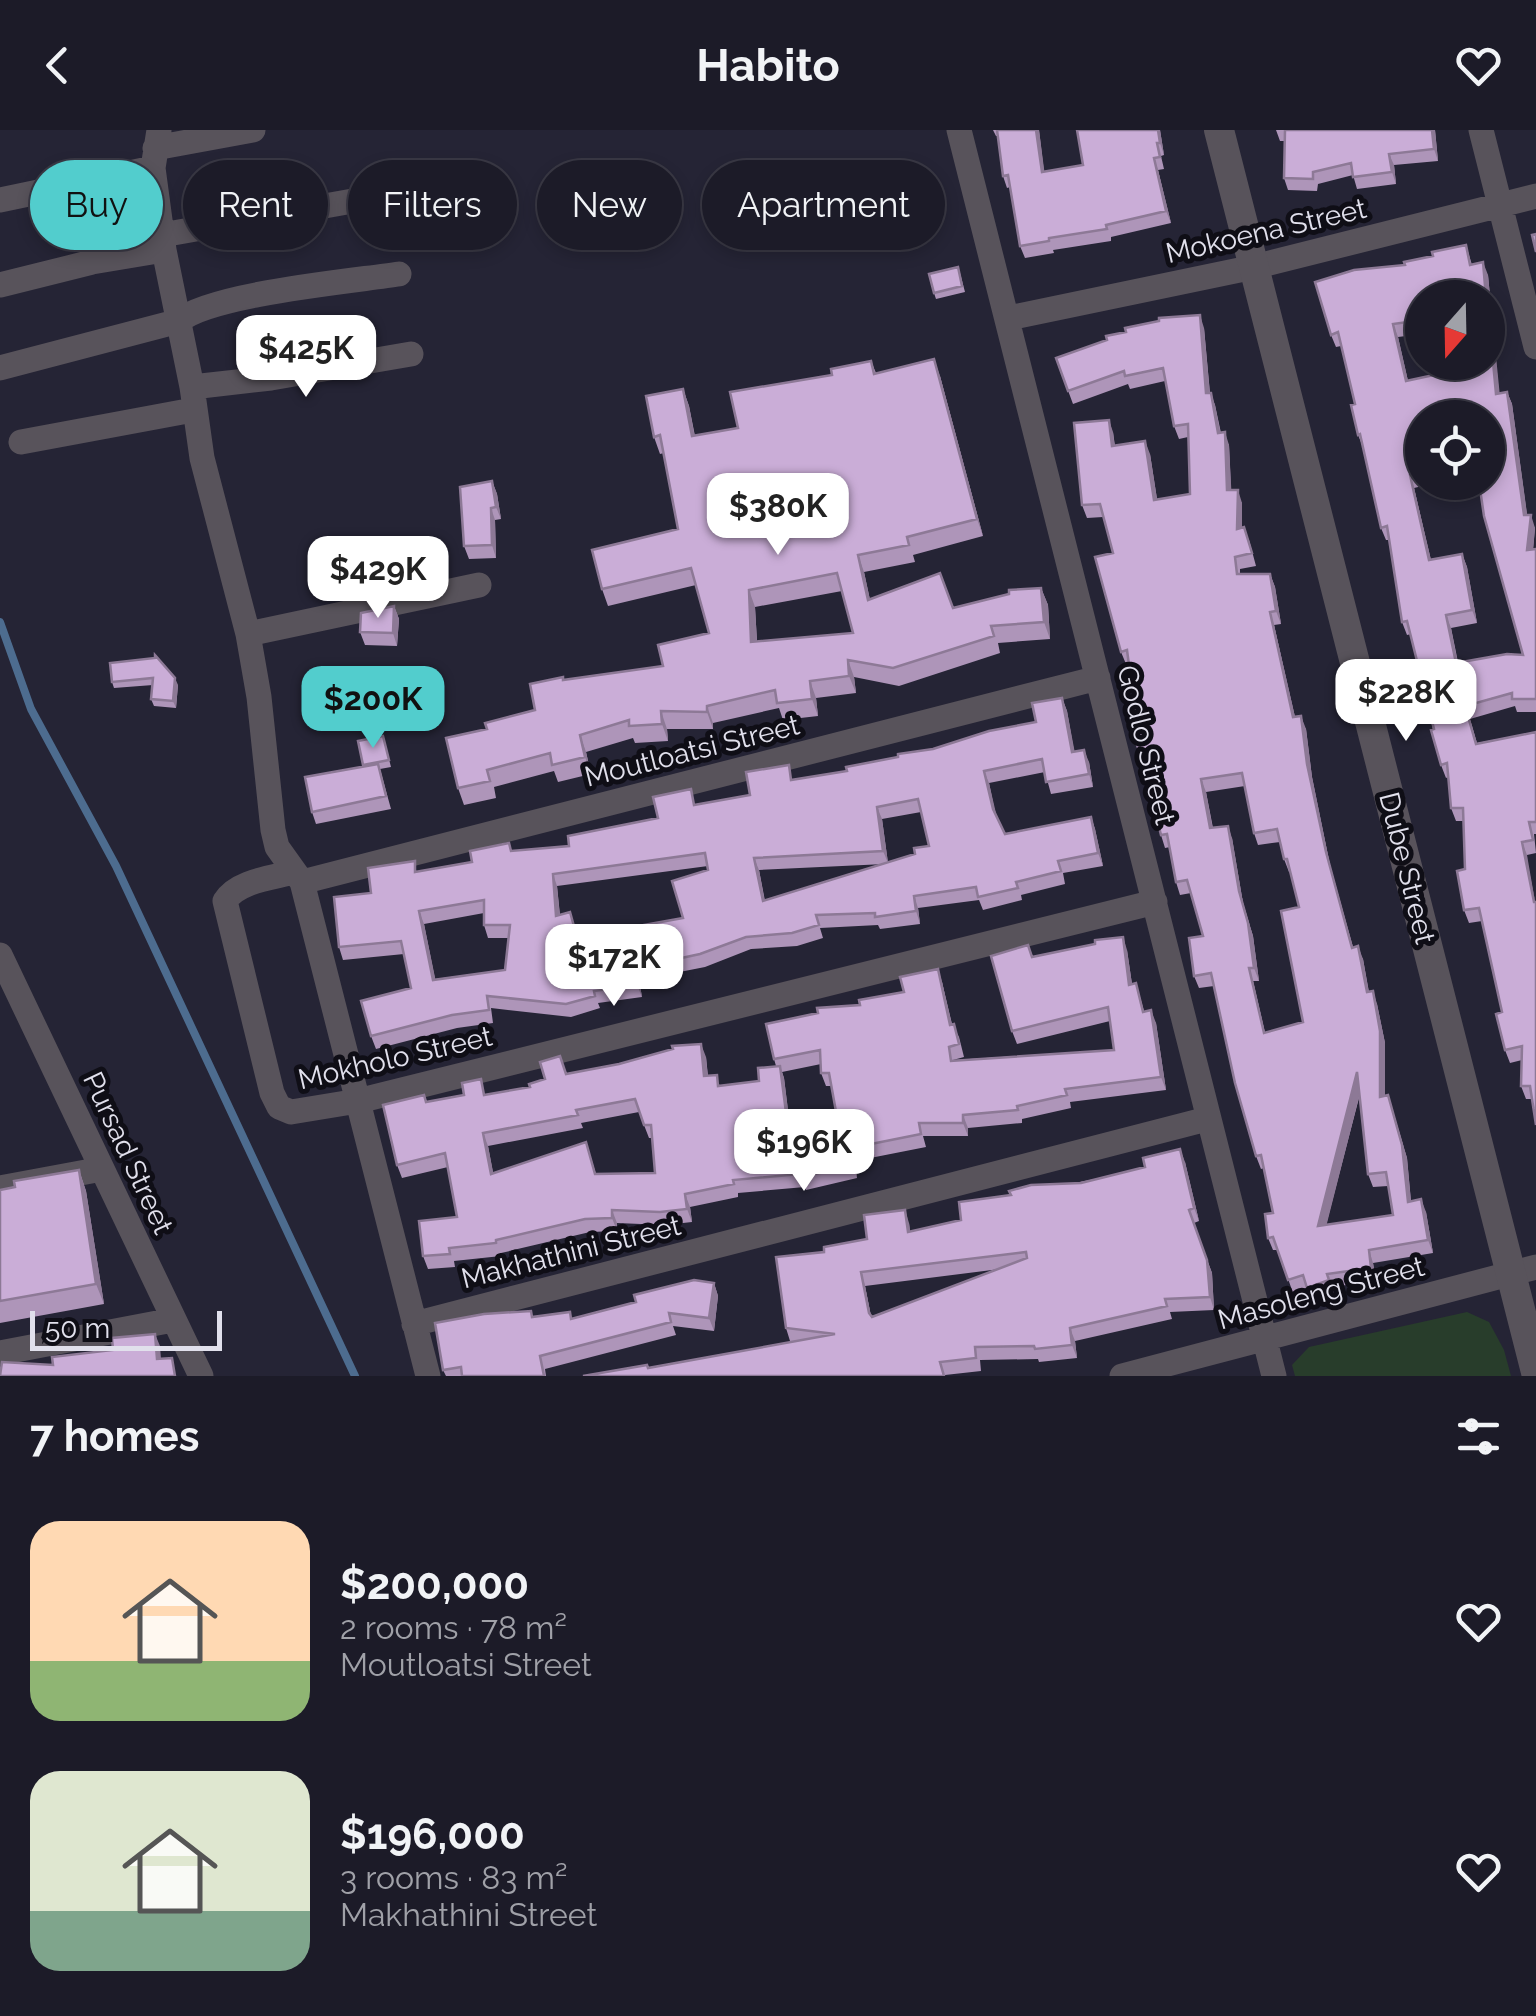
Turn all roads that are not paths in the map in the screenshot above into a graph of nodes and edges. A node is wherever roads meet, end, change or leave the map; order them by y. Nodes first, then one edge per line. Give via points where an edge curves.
1 (253, 130) edge
2 (959, 130) edge
3 (1219, 130) edge
4 (1480, 130) edge
5 (156, 148) edge
6 (1536, 196) edge
7 (0, 200) edge
8 (348, 203) edge
9 (1500, 205) junction
10 (163, 242) joint
11 (135, 250) edge
12 (1254, 266) junction
13 (399, 274) dead end
14 (0, 286) edge
15 (1009, 318) junction
16 (179, 320) junction
17 (1536, 347) edge
18 (412, 354) dead end
19 (0, 368) edge
20 (193, 398) junction
21 (20, 442) dead end
22 (479, 585) dead end
23 (248, 634) junction
24 (1098, 678) junction
25 (298, 877) junction
26 (1155, 902) junction
27 (0, 955) edge
28 (12, 1004) edge
29 (358, 1101) junction
30 (1208, 1118) junction
31 (102, 1169) junction
32 (0, 1188) edge
33 (1523, 1270) edge
34 (174, 1320) junction
35 (414, 1324) junction
36 (1264, 1340) junction
37 (0, 1354) edge
38 (1536, 1372) edge
39 (201, 1376) edge
40 (428, 1376) edge
41 (1122, 1376) edge
42 (1274, 1376) edge

1 - 5 street
2 - 15 street, Godlo Street
3 - 12 street, Dube Street
4 - 9 street
5 - 7 street
6 - 9 street, Mokoena Street
8 - 10 street
9 - 12 street, Mokoena Street
9 - 17 street
10 - 16 street
11 - 14 street
12 - 15 street, Mokoena Street
12 - 33 street, Dube Street
13 - 16 street via 246,297
15 - 24 street, Godlo Street
16 - 19 street
16 - 20 street
18 - 20 street
20 - 21 street
20 - 23 street
22 - 23 street
23 - 25 street via 273,830
24 - 25 street, Moutloatsi Street
24 - 26 street, Godlo Street
25 - 29 street
25 - 29 street, Mokholo Street via 244,886 226,901 272,1094 290,1112
26 - 29 street, Mokholo Street
26 - 30 street, Godlo Street
27 - 28 street, Pursad Street
28 - 31 street, Pursad Street
29 - 35 street
30 - 35 street, Makhathini Street
30 - 36 street, Godlo Street
31 - 32 street
31 - 34 street, Pursad Street
33 - 36 street, Masoleng Street
33 - 38 street, Dube Street
34 - 37 street
34 - 39 street, Pursad Street
35 - 40 street
36 - 41 street, Masoleng Street
36 - 42 street, Godlo Street

